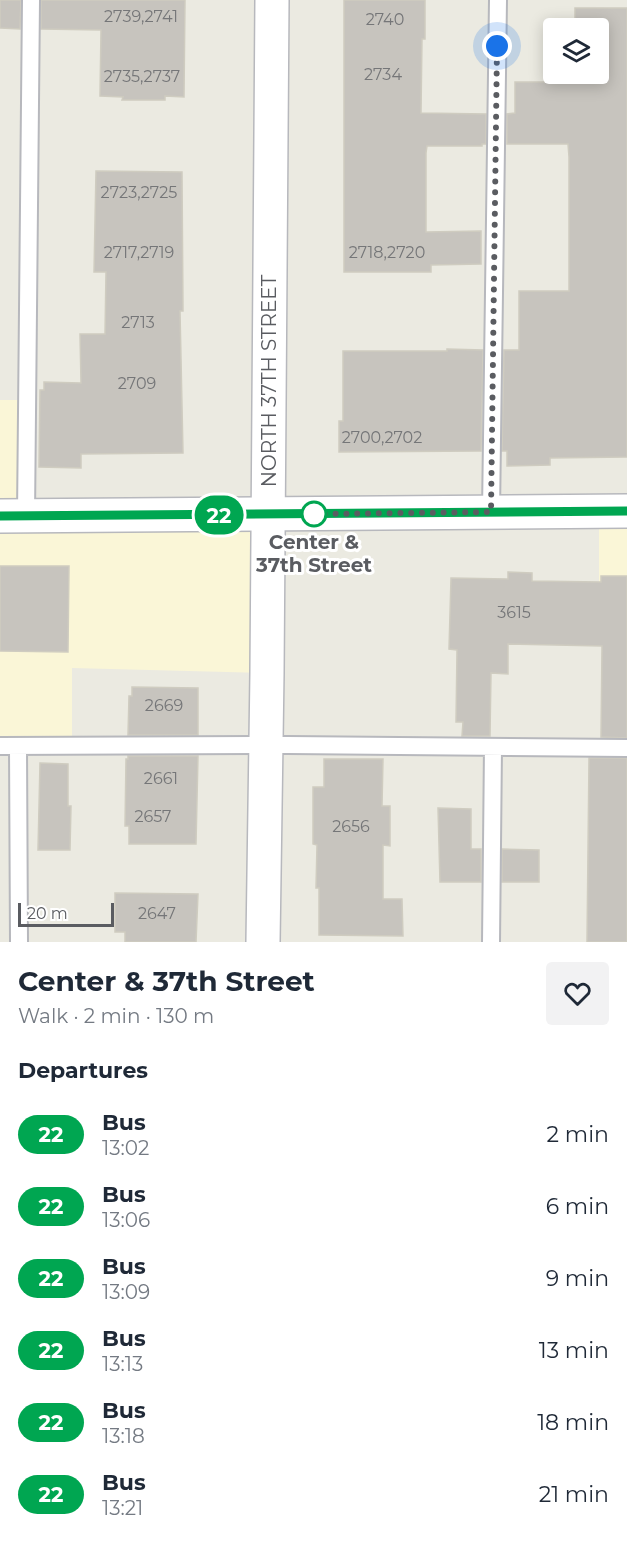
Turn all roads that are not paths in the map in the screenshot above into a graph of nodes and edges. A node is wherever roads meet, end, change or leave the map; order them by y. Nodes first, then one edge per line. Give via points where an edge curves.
1 (31, 0) edge
2 (272, 0) edge
3 (498, 0) edge
4 (627, 511) edge
5 (491, 512) junction
6 (268, 514) junction
7 (13, 516) edge
8 (266, 745) junction
9 (0, 746) edge
10 (18, 747) junction
11 (493, 747) junction
12 (627, 748) edge
13 (19, 942) edge
14 (263, 942) edge
15 (491, 942) edge

1 - 7 lane
2 - 6 street, NORTH 37TH STREET
3 - 5 lane
4 - 5 street
5 - 6 street
6 - 7 street
6 - 8 street, NORTH 37TH STREET
8 - 10 lane
8 - 11 lane
8 - 14 street, NORTH 37TH STREET
9 - 10 lane
10 - 13 lane
11 - 12 lane
11 - 15 lane

